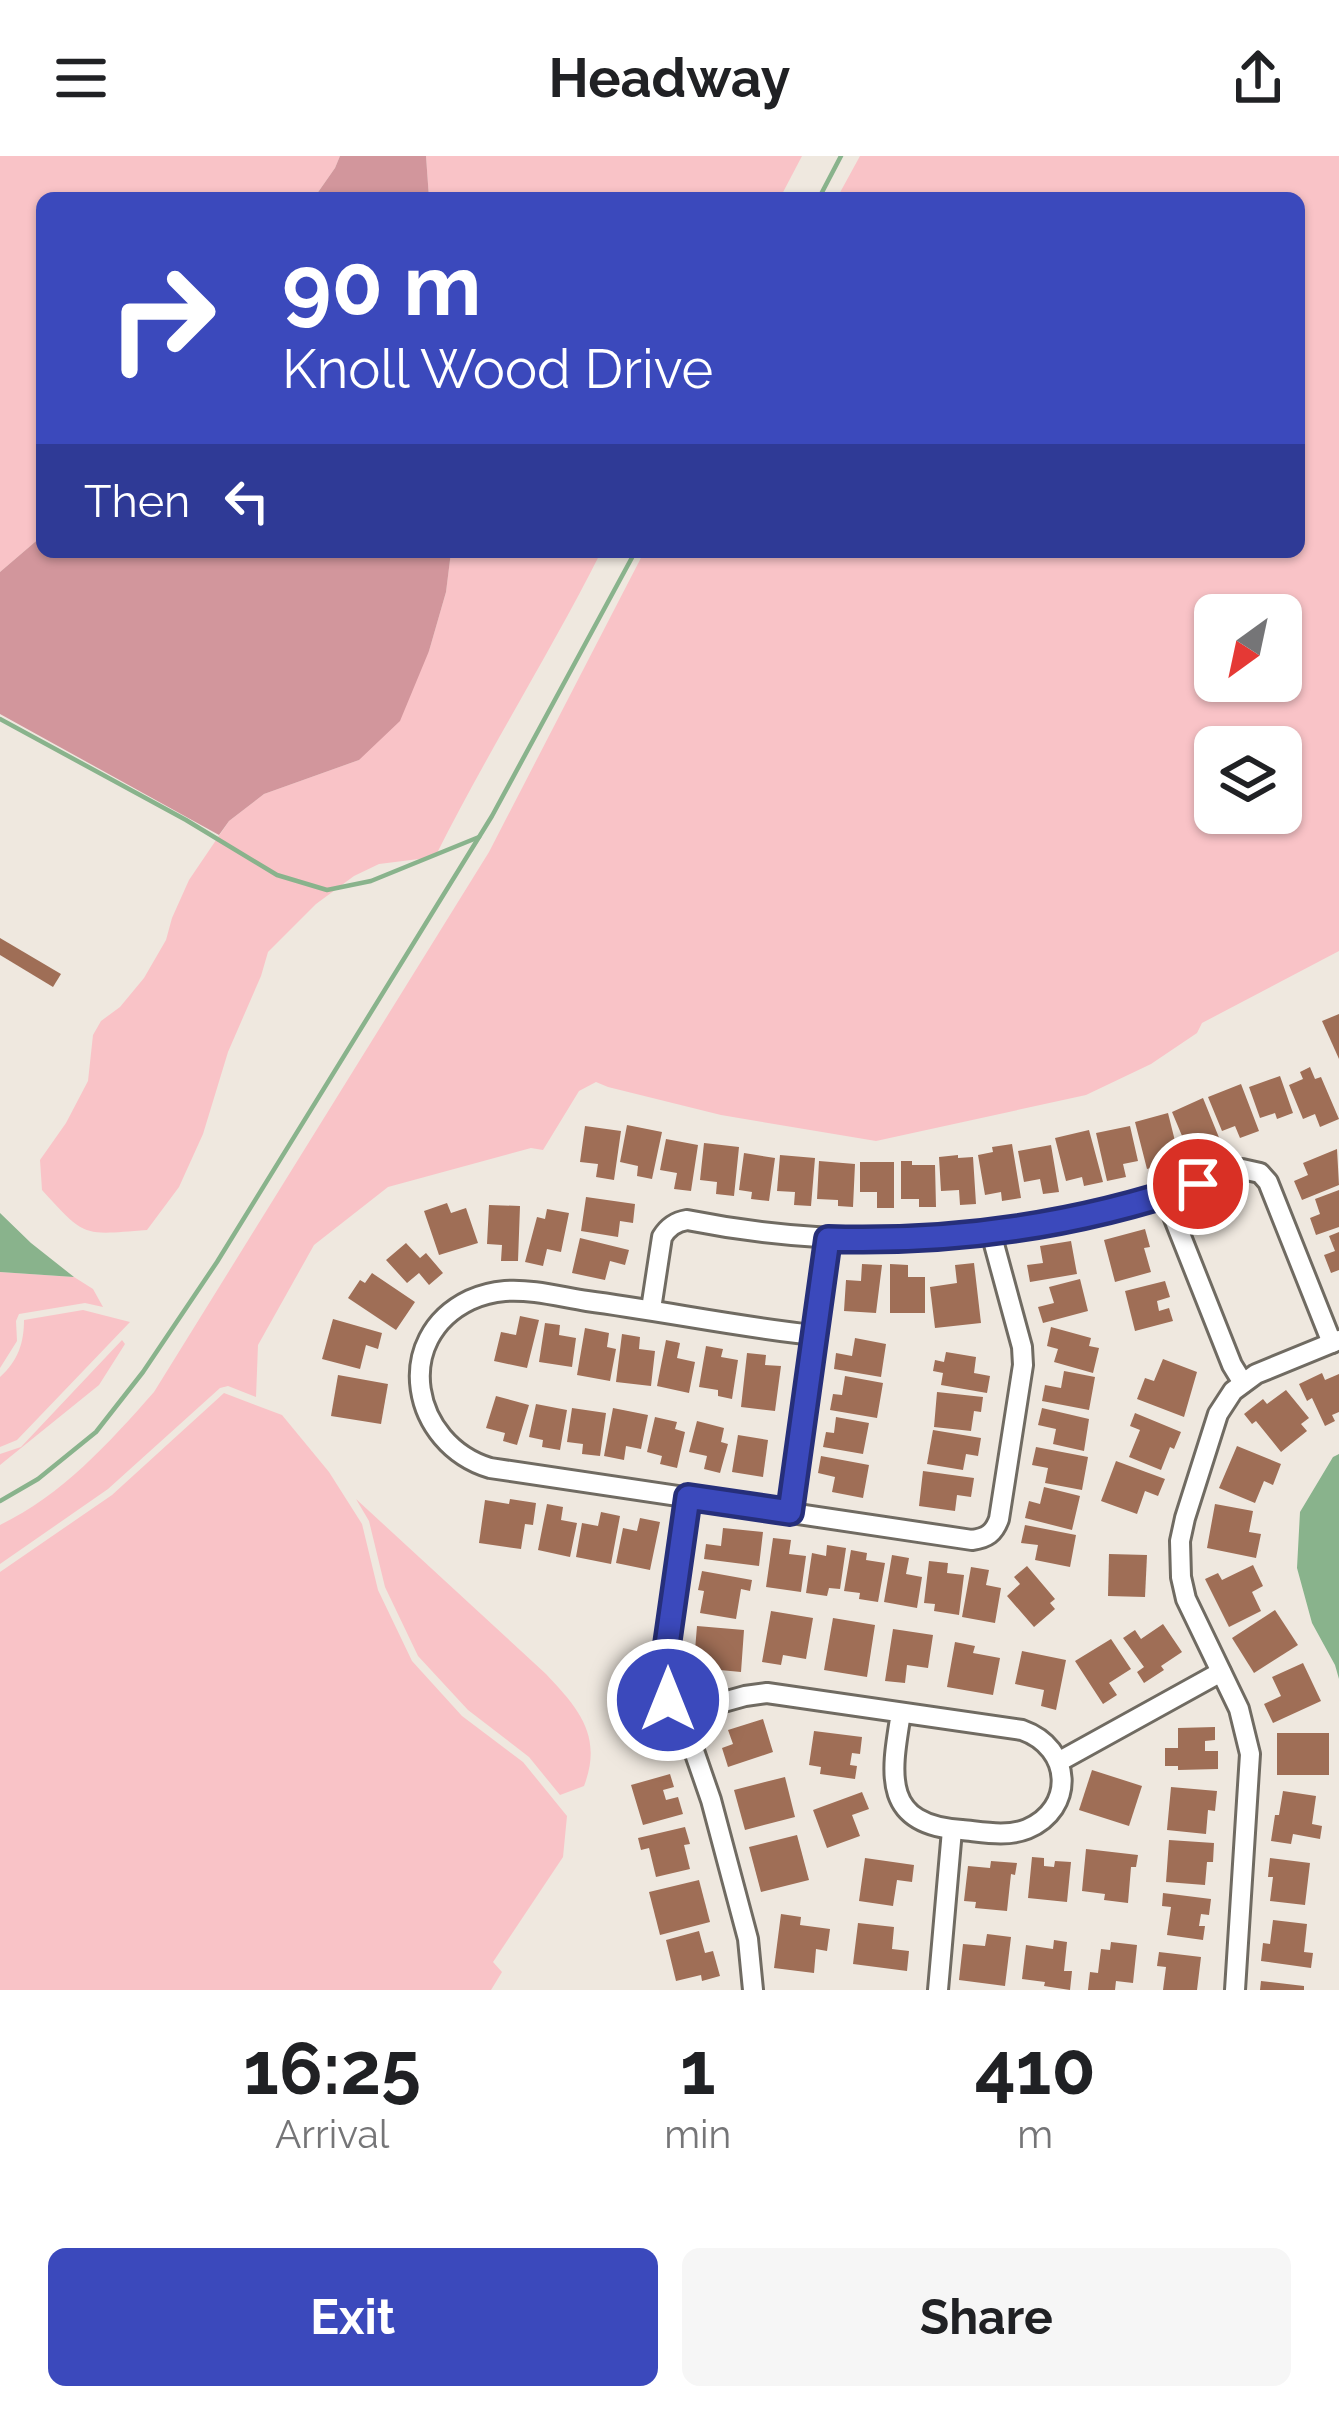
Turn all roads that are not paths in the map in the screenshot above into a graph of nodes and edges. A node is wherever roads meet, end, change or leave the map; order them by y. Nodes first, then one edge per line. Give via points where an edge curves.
1 (1165, 1196) junction
2 (991, 1232) junction
3 (828, 1239) junction
4 (651, 1310) junction
5 (814, 1335) junction
6 (1335, 1342) edge
7 (1243, 1383) junction
8 (688, 1497) junction
9 (790, 1512) junction
10 (1220, 1672) junction
11 (901, 1713) junction
12 (677, 1715) junction
13 (1060, 1761) junction
14 (952, 1830) junction
15 (753, 1990) edge
16 (938, 1990) edge
17 (1235, 1990) edge

1 - 2 street
1 - 6 street via 1242,1168 1260,1173
1 - 7 street
2 - 3 street
2 - 9 street via 1023,1365 996,1527 972,1540
3 - 4 street via 679,1221 662,1237
3 - 5 street
4 - 5 street
4 - 8 street via 516,1291 474,1298 432,1334 420,1374 423,1402 442,1439 477,1463
5 - 9 street
6 - 7 street
7 - 10 street via 1218,1414 1179,1553 1186,1599
8 - 9 street
8 - 12 street via 663,1673
10 - 13 street
10 - 17 street via 1240,1709 1250,1754
11 - 12 street via 767,1693
11 - 13 street via 1022,1730
11 - 14 street via 892,1766 897,1793 921,1821
12 - 15 street via 711,1800 748,1939
13 - 14 street via 1058,1796 1037,1824 1012,1834
14 - 16 street

